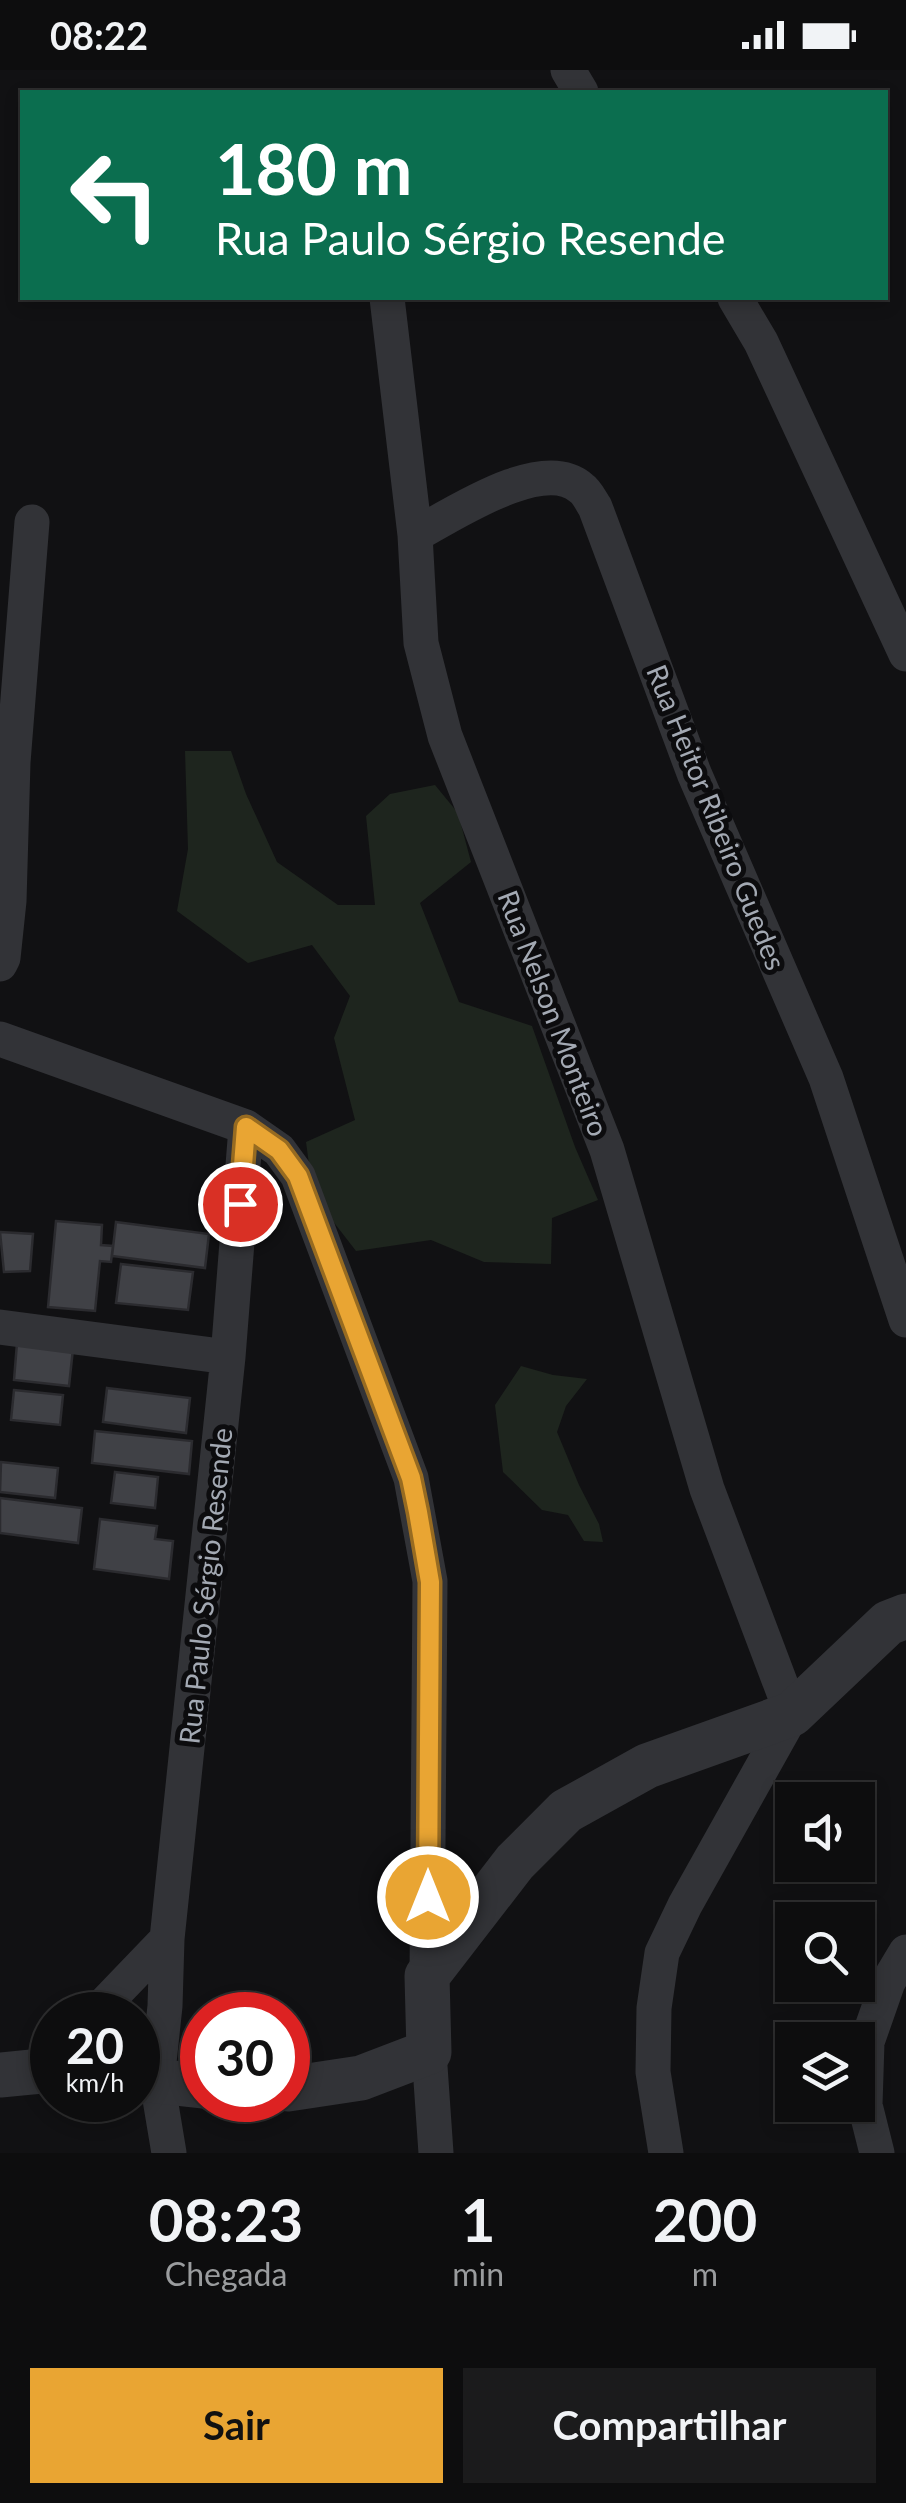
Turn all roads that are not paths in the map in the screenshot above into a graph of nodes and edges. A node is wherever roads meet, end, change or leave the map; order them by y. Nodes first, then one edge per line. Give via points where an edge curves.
1 (387, 300) edge
2 (736, 300) edge
3 (32, 522) dead end
4 (416, 534) junction
5 (906, 654) edge
6 (0, 964) edge
7 (0, 1039) edge
8 (246, 1127) junction
9 (906, 1320) edge
10 (0, 1327) edge
11 (228, 1357) junction
12 (906, 1616) edge
13 (792, 1714) junction
14 (167, 1938) junction
15 (906, 1952) edge
16 (427, 1976) junction
17 (116, 1992) edge
18 (160, 2027) edge
19 (429, 2052) junction
20 (30, 2070) edge
21 (0, 2075) edge
22 (310, 2086) edge
23 (160, 2122) edge
24 (169, 2153) edge
25 (436, 2153) edge
26 (666, 2153) edge
27 (876, 2153) edge

1 - 4 street, Rua Nelson Monteiro
2 - 5 street via 762,342
3 - 6 street
4 - 9 street, Rua Heitor Ribeiro Guedes via 517,482 538,478 580,486 595,507 694,774 826,1078
4 - 13 street, Rua Nelson Monteiro via 421,643 445,736 607,1150 708,1489
7 - 8 street
8 - 11 street, Rua Paulo Sérgio Resende
8 - 16 street via 279,1150 298,1176 411,1478 430,1582
10 - 11 street
11 - 14 street, Rua Paulo Sérgio Resende
12 - 13 street via 888,1623
13 - 16 street via 648,1766 566,1812 515,1862
13 - 26 street via 662,1953 653,2072
14 - 17 street
14 - 18 street, Rua Paulo Sérgio Resende
15 - 27 street via 867,2042 865,2105
16 - 19 street
19 - 22 street via 361,2078
19 - 25 street
20 - 21 street
23 - 24 street, Rua Paulo Sérgio Resende

